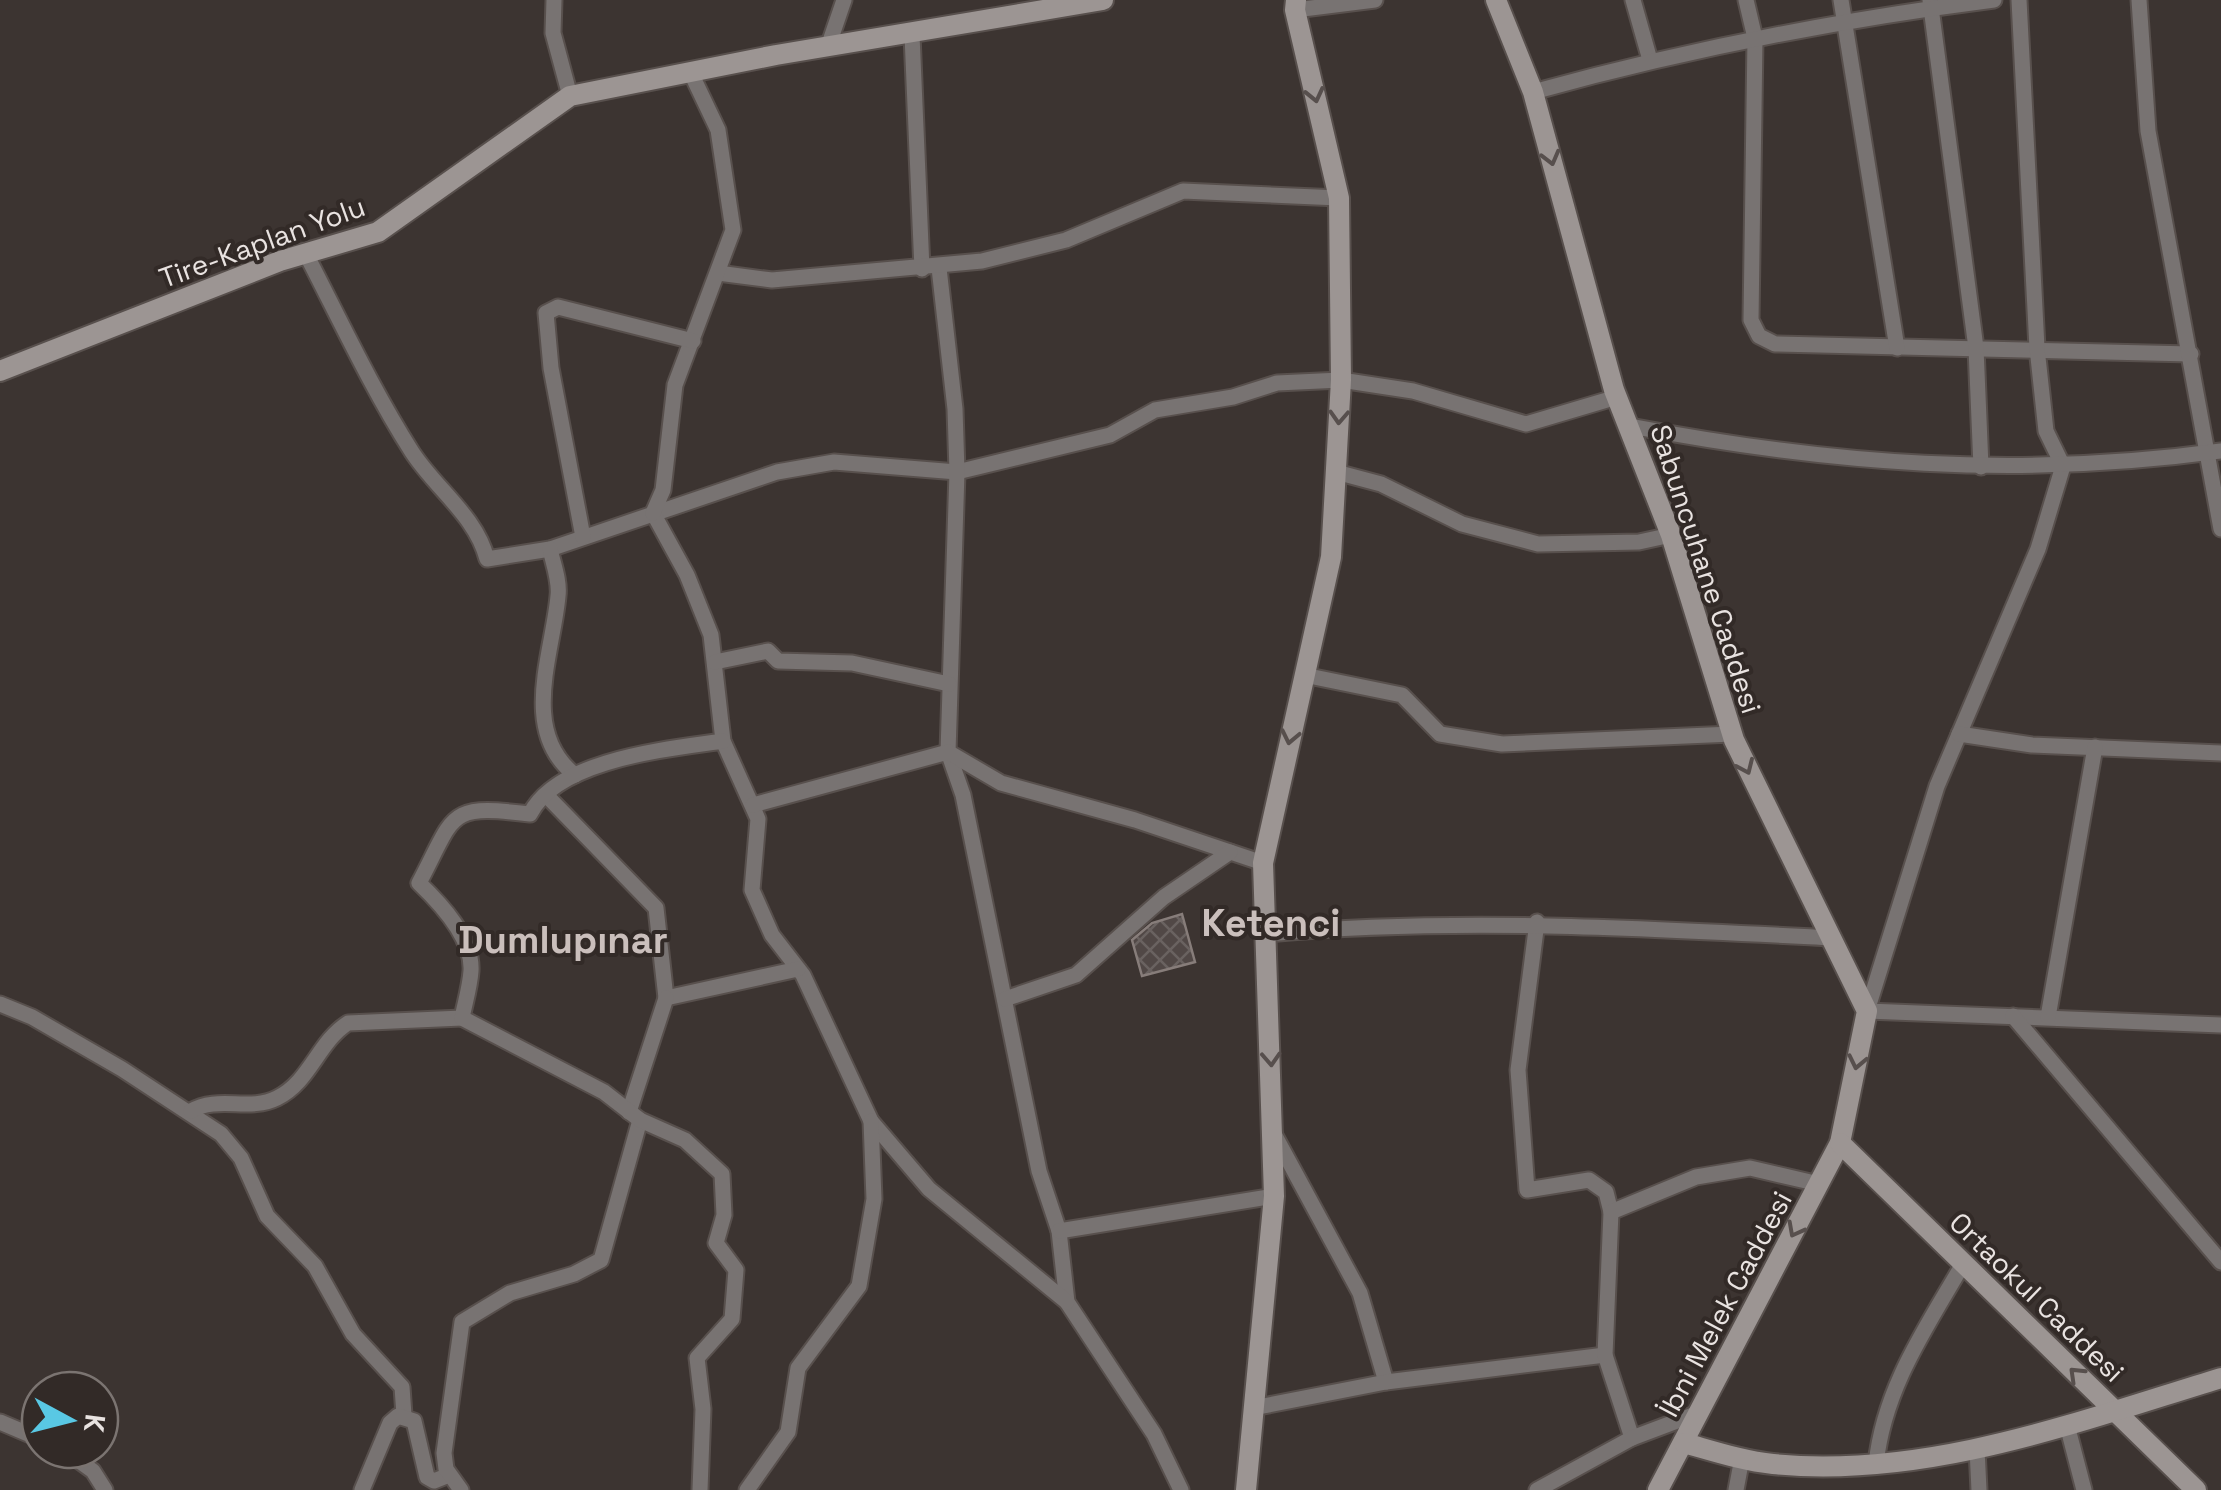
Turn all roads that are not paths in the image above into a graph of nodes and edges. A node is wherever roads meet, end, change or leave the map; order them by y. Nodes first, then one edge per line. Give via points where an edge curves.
1 (554, 0) edge
2 (844, 0) edge
3 (1103, 0) edge
4 (1375, 0) edge
5 (1496, 0) edge
6 (1633, 0) edge
7 (1746, 0) edge
8 (1841, 0) edge
9 (1994, 0) edge
10 (2019, 0) edge
11 (2139, 0) edge
12 (1930, 4) edge
13 (1296, 5) edge
14 (1844, 19) junction
15 (912, 35) junction
16 (1754, 38) junction
17 (828, 47) junction
18 (1650, 60) junction
19 (690, 71) junction
20 (1533, 92) junction
21 (570, 96) junction
22 (1339, 198) junction
23 (306, 254) junction
24 (930, 268) junction
25 (718, 273) junction
26 (693, 340) junction
27 (1897, 348) junction
28 (1976, 348) junction
29 (2037, 348) junction
30 (2191, 354) junction
31 (0, 371) edge
32 (1341, 380) junction
33 (1617, 397) junction
34 (1630, 426) junction
35 (2214, 452) edge
36 (2064, 466) junction
37 (1981, 467) junction
38 (956, 472) junction
39 (1336, 472) junction
40 (653, 513) junction
41 (2221, 528) edge
42 (1671, 535) junction
43 (583, 537) junction
44 (550, 549) junction
45 (715, 662) junction
46 (1304, 675) junction
47 (948, 684) junction
48 (1732, 734) junction
49 (1959, 734) junction
50 (723, 741) junction
51 (2095, 747) junction
52 (948, 752) junction
53 (2221, 752) edge
54 (575, 775) junction
55 (547, 796) junction
56 (754, 805) junction
57 (1230, 852) junction
58 (1262, 863) junction
59 (1537, 922) junction
60 (1266, 934) junction
61 (1832, 938) junction
62 (798, 969) junction
63 (666, 998) junction
64 (1005, 999) junction
65 (0, 1004) edge
66 (1867, 1011) junction
67 (2012, 1016) junction
68 (2048, 1017) junction
69 (462, 1018) junction
70 (2221, 1025) edge
71 (191, 1111) junction
72 (635, 1116) junction
73 (871, 1121) junction
74 (1273, 1132) junction
75 (1840, 1143) junction
76 (1819, 1184) junction
77 (1274, 1196) junction
78 (1612, 1212) junction
79 (1059, 1231) junction
80 (2221, 1262) edge
81 (1963, 1264) junction
82 (1067, 1302) junction
83 (1604, 1355) junction
84 (2221, 1378) edge
85 (1386, 1382) junction
86 (1254, 1408) junction
87 (2114, 1410) junction
88 (1701, 1412) junction
89 (404, 1415) junction
90 (2067, 1425) junction
91 (1632, 1438) junction
92 (1684, 1443) junction
93 (1977, 1449) junction
94 (1742, 1458) junction
95 (1876, 1464) junction
96 (449, 1476) junction
97 (362, 1490) edge
98 (461, 1490) edge
99 (700, 1490) edge
100 (747, 1490) edge
101 (1181, 1490) edge
102 (1246, 1490) edge
103 (1537, 1490) edge
104 (1658, 1490) edge
105 (1736, 1490) edge
106 (1979, 1490) edge
107 (2084, 1490) edge
108 (2196, 1490) edge

1 - 21 street via 553,33
2 - 17 street
3 - 15 street, Tire-Kaplan Yolu
4 - 13 street
5 - 20 street, Sabuncuhane Caddesi
6 - 18 street
7 - 16 street
8 - 14 street
9 - 12 street
10 - 29 street
11 - 30 street via 2148,131
12 - 14 street
12 - 28 street
13 -> 22 street
14 - 16 street
14 - 27 street
15 - 17 street, Tire-Kaplan Yolu
15 - 24 street
16 - 18 street
16 - 27 street via 1752,326 1776,344
17 - 19 street, Tire-Kaplan Yolu
18 - 20 street
19 - 21 street, Tire-Kaplan Yolu
19 - 25 street via 718,130 734,230
20 -> 33 street, Sabuncuhane Caddesi
21 - 23 street, Tire-Kaplan Yolu via 400,220 354,242
22 - 24 street via 1183,191 1066,240
22 - 32 street
23 - 31 street, Tire-Kaplan Yolu
23 - 44 street via 389,415 419,463 481,536 487,558
24 - 25 street via 772,280
24 - 38 street via 955,409
25 - 26 street
26 - 40 street via 675,386 664,490
26 - 43 street via 558,307 546,313
27 - 28 street
28 - 29 street
28 - 37 street
29 - 30 street
29 - 36 street via 2046,432
30 - 35 street
32 - 33 street via 1413,391 1526,424
32 - 38 street via 1277,382 1156,410 1110,435
32 -> 39 street
33 - 34 street, Sabuncuhane Caddesi
34 - 37 street via 1769,452
34 - 42 street, Sabuncuhane Caddesi
35 - 36 street
35 - 41 street
36 - 37 street
36 - 49 street via 2038,549
38 - 40 street via 834,462 776,472
38 - 47 street
39 - 42 street via 1381,484 1462,524 1538,544
39 - 46 street via 1330,557
40 - 43 street
40 - 45 street via 687,576
42 - 48 street, Sabuncuhane Caddesi
43 - 44 street
44 - 54 street via 559,592 545,665 544,728
45 - 47 street via 768,651 778,661 852,663
45 - 50 street
46 - 48 street via 1402,696 1440,734 1502,744
46 -> 58 street
47 - 52 street
48 -> 61 street, Sabuncuhane Caddesi
49 - 51 street
49 - 66 street
50 - 54 street via 634,755
50 - 56 street
51 - 53 street
51 - 68 street
52 - 56 street
52 - 57 street via 1001,784
52 - 64 street
54 - 55 street
55 - 63 street via 656,908
55 - 69 street via 530,814 477,808 458,814 420,883 465,945 472,968
56 - 62 street via 752,890 772,935
57 - 58 street
57 - 64 street via 1164,897 1076,975
58 - 60 street
59 - 60 street via 1372,924
59 - 61 street
59 - 78 street via 1518,1070 1527,1190 1589,1180 1606,1192
60 -> 74 street
61 - 66 street, Sabuncuhane Caddesi
62 - 63 street
62 - 73 street
63 - 72 street
64 - 79 street via 1039,1171
65 - 71 street
66 - 67 street
66 -> 75 street
67 - 68 street
67 - 80 street
68 - 70 street
69 - 71 street via 348,1024 280,1097 258,1104 209,1103
69 - 72 street via 604,1092
71 - 89 street via 232,1145 268,1216 316,1266 354,1334 402,1387
72 - 96 street via 601,1260 510,1293 462,1322 444,1453
72 - 99 street via 685,1140 722,1174 724,1215 716,1243 736,1270 732,1319 697,1358
73 - 82 street via 929,1189
73 - 100 street via 874,1199 859,1286 798,1368 788,1432
74 - 77 street
74 - 85 street via 1360,1293
75 - 76 street, İbni Melek Caddesi
75 - 81 street, Ortaokul Caddesi
76 - 78 street via 1750,1168 1696,1177
76 -> 88 street, İbni Melek Caddesi
77 - 79 street
77 - 86 street
78 - 83 street
79 - 82 street
87 -> 81 street, Ortaokul Caddesi
81 - 95 street via 1896,1382
82 - 101 street via 1154,1434
83 - 85 street
83 - 91 street
84 - 87 street
85 - 86 street
86 - 102 street
87 - 90 street
87 - 108 street, Ortaokul Caddesi
88 - 91 street
88 - 92 street, İbni Melek Caddesi
89 - 96 street via 414,1421 427,1477
89 - 97 street via 390,1423
90 - 93 street
90 - 107 street
91 - 103 street
92 - 94 street
92 - 104 street, İbni Melek Caddesi
93 - 95 street
93 - 106 street
94 - 95 street
94 - 105 street
96 - 98 street

